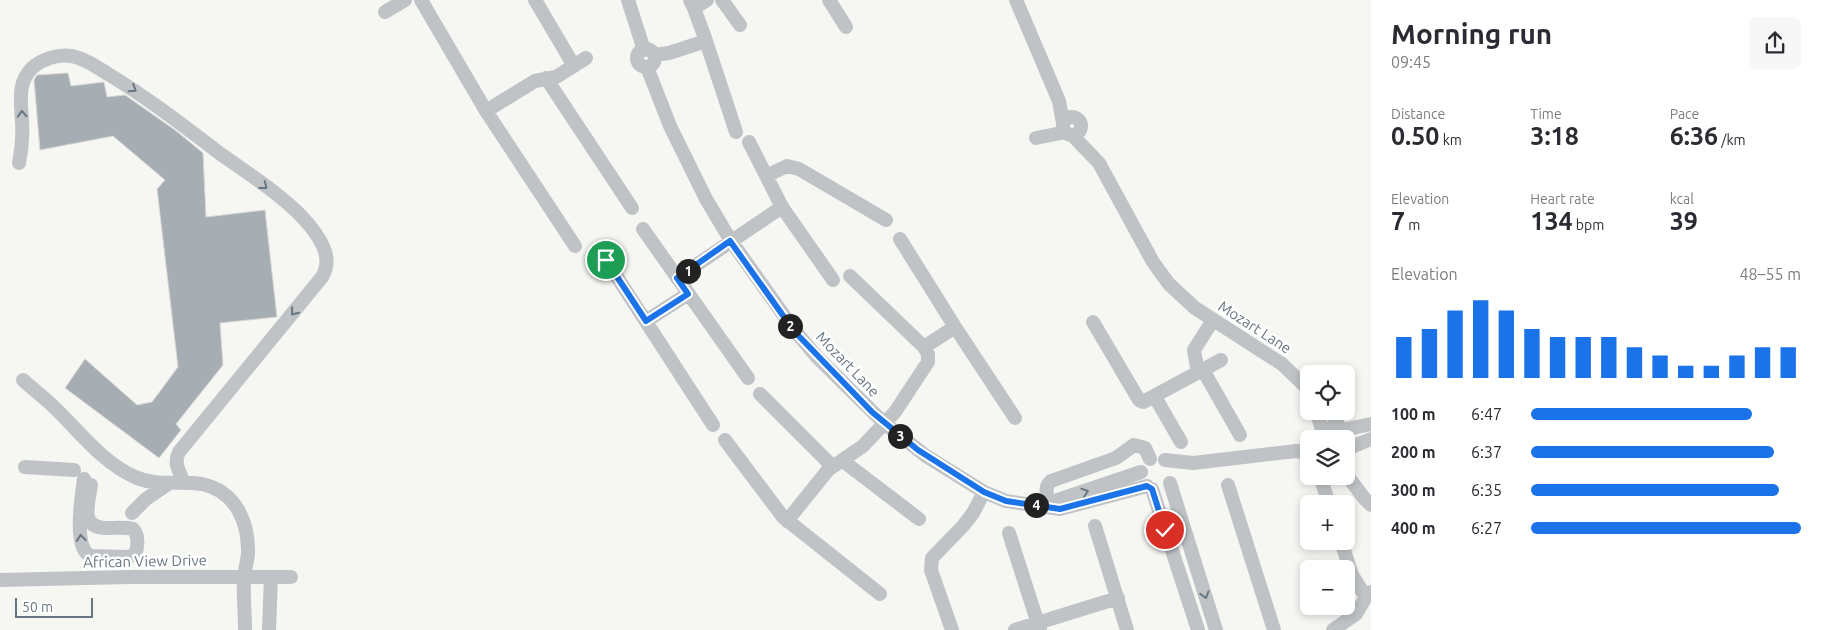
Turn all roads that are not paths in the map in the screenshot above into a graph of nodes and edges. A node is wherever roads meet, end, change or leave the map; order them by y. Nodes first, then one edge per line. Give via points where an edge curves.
1 (405, 0) edge
2 (421, 0) edge
3 (535, 0) edge
4 (628, 0) edge
5 (708, 0) edge
6 (722, 0) edge
7 (829, 0) edge
8 (1016, 0) edge
9 (692, 4) edge
10 (385, 12) dead end
11 (740, 25) dead end
12 (846, 27) dead end
13 (706, 41) junction
14 (648, 57) junction
15 (586, 58) dead end
16 (574, 66) junction
17 (546, 78) junction
18 (486, 112) junction
19 (1076, 125) junction
20 (736, 132) dead end
21 (1042, 137) dead end
22 (749, 142) dead end
23 (19, 163) dead end
24 (766, 176) junction
25 (782, 206) junction
26 (632, 208) dead end
27 (886, 220) dead end
28 (643, 229) dead end
29 (900, 239) dead end
30 (730, 241) junction
31 (575, 246) dead end
32 (606, 260) dead end
33 (850, 276) dead end
34 (677, 278) junction
35 (833, 280) dead end
36 (688, 294) junction
37 (1214, 320) junction
38 (646, 321) junction
39 (1093, 322) dead end
40 (955, 327) junction
41 (924, 347) junction
42 (1221, 360) dead end
43 (1201, 371) junction
44 (748, 378) dead end
45 (23, 380) dead end
46 (1300, 381) edge
47 (760, 394) dead end
48 (1155, 397) junction
49 (1015, 418) dead end
50 (1336, 420) edge
51 (884, 422) junction
52 (1371, 424) edge
53 (713, 425) dead end
54 (1341, 429) junction
55 (1329, 430) edge
56 (1240, 435) dead end
57 (1371, 439) edge
58 (725, 440) dead end
59 (1181, 442) dead end
60 (1355, 447) edge
61 (1300, 452) edge
62 (1150, 460) junction
63 (1165, 460) junction
64 (1193, 463) junction
65 (838, 464) junction
66 (26, 467) dead end
67 (1142, 472) junction
68 (83, 478) junction
69 (1171, 481) junction
70 (184, 483) junction
71 (168, 484) junction
72 (1228, 485) dead end
73 (1355, 485) edge
74 (1150, 487) junction
75 (984, 492) junction
76 (1043, 504) junction
77 (1371, 505) edge
78 (132, 512) dead end
79 (919, 519) dead end
80 (787, 521) junction
81 (1095, 526) dead end
82 (1009, 533) dead end
83 (1343, 550) edge
84 (244, 577) junction
85 (271, 577) junction
86 (291, 577) dead end
87 (0, 580) edge
88 (880, 594) dead end
89 (1368, 595) edge
90 (1118, 598) junction
91 (269, 615) junction
92 (245, 616) junction
93 (1039, 626) edge
94 (245, 630) edge
95 (269, 630) edge
96 (952, 630) edge
97 (1015, 630) edge
98 (1127, 630) edge
99 (1198, 630) edge
100 (1216, 630) edge
101 (1274, 630) edge
102 (1333, 630) edge

1 - 10 street
2 - 18 street
3 - 16 street
4 - 14 street, Mozart Lane
5 - 9 street
6 - 11 street
7 - 12 street
8 - 19 street via 1059,101
9 - 13 street
13 - 14 street
13 - 20 street
14 - 30 street, Mozart Lane via 670,126
15 - 16 street
16 - 17 street via 558,76
17 - 18 street via 535,81
17 - 26 street
18 - 31 street
19 - 21 street
19 - 37 street, Mozart Lane via 1082,146 1099,163 1164,279 1188,303
22 - 24 street
23 -> 70 street via 22,82 40,62 70,56 94,65 138,92 270,190 309,224 322,243 327,267 322,277 176,457
24 - 25 street
24 - 27 street via 787,166 799,169
25 - 30 street
25 - 35 street
28 - 34 street
29 - 40 street
30 - 34 street
30 - 51 street, Mozart Lane via 794,331
32 - 38 street
33 - 41 street
34 - 36 street
36 - 38 street
36 - 44 street
37 - 43 street via 1194,350
37 - 46 street, Mozart Lane via 1282,364
38 - 53 street
39 - 48 street via 1139,400 1143,402
40 - 41 street
40 - 49 street
41 - 51 street via 929,358 927,365 902,404
42 - 43 street
43 - 48 street
43 - 56 street
45 - 71 street via 114,464 143,480
47 - 65 street
48 - 59 street
50 - 54 street
51 - 65 street via 863,446
51 - 75 street, Mozart Lane via 918,450
52 - 54 street
54 - 55 street
57 - 60 street
58 - 80 street
61 - 64 street
62 - 63 street
62 - 67 street
62 - 76 street via 1145,448 1134,445 1116,458 1051,481 1047,484
63 - 64 street
63 - 69 street via 1172,468
64 - 69 street
65 - 79 street
65 - 80 street
66 - 68 street
67 - 74 street
76 -> 67 street, Mozart Lane
68 -> 68 street via 90,523 98,528 133,529 137,544 134,555 92,556 83,550 80,512
69 - 74 street via 1162,489
69 -> 100 street
70 - 71 street
70 - 84 street via 215,489 237,508 247,532 248,555
71 - 78 street
72 - 101 street
73 - 77 street
74 - 76 street, Mozart Lane via 1072,507 1055,508
74 - 99 street
75 - 76 street, Mozart Lane via 1006,501
75 - 96 street via 963,526 930,561
80 - 88 street
81 - 90 street
82 - 93 street
83 - 89 street via 1352,575
84 - 85 street, African View Drive
84 - 87 street, African View Drive
84 - 92 street
85 - 86 street, African View Drive
85 - 91 street
89 - 102 street via 1356,614
90 - 93 street
90 - 98 street
91 - 92 street
91 - 95 street
92 - 94 street
93 - 97 street

